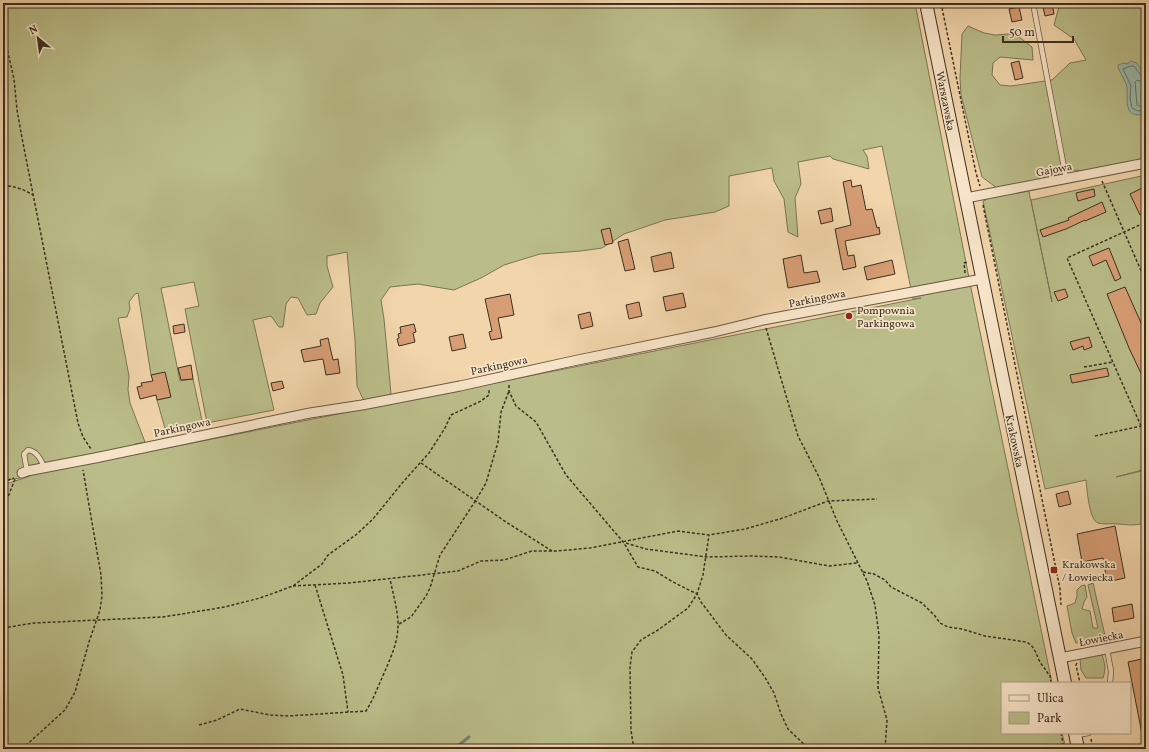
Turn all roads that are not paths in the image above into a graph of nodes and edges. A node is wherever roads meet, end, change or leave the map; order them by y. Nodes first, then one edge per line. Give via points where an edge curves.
1 (926, 3) edge
2 (1033, 3) edge
3 (1146, 163) edge
4 (1066, 178) junction
5 (966, 198) junction
6 (982, 278) junction
7 (44, 468) junction
8 (24, 472) joint
9 (1146, 641) edge
10 (1107, 649) junction
11 (1060, 658) junction
12 (1065, 682) edge
13 (1110, 682) edge
14 (1075, 734) edge
15 (1078, 749) edge

1 - 5 street, Warszawska
2 - 4 lane
3 - 4 street, Gajowa
4 - 5 street, Gajowa
5 - 6 street, Krakowska
6 - 7 street, Parkingowa via 763,320 509,375 362,405 302,414
6 - 11 street, Krakowska
7 - 8 street, Parkingowa
7 - 8 lane via 36,454 28,450 24,454
9 - 10 street, Łowiecka
10 - 11 street, Łowiecka
10 - 13 lane
11 - 12 street, Krakowska
14 - 15 street

